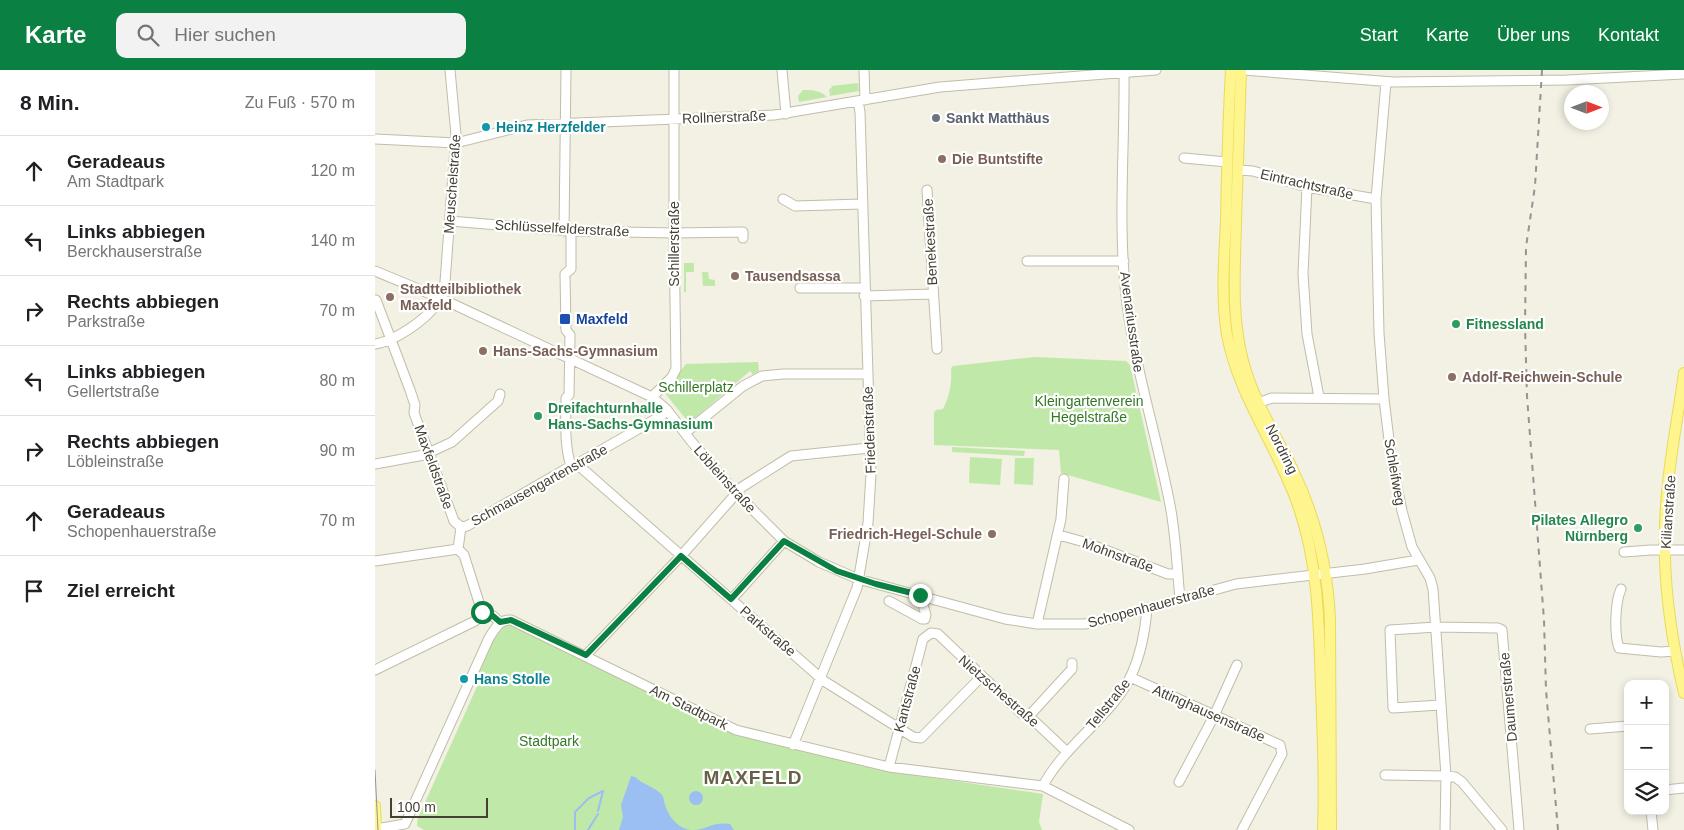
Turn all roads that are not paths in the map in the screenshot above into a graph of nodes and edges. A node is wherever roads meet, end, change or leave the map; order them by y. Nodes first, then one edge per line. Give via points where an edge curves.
1 (450, 70) edge
2 (566, 70) edge
3 (674, 70) edge
4 (782, 70) edge
5 (864, 70) edge
6 (1156, 70) edge
7 (1231, 70) edge
8 (1242, 70) edge
9 (1124, 72) junction
10 (1315, 73) edge
11 (1073, 74) edge
12 (1684, 74) edge
13 (1386, 82) junction
14 (862, 100) junction
15 (786, 114) junction
16 (675, 119) junction
17 (565, 124) junction
18 (375, 140) edge
19 (456, 143) junction
20 (1185, 158) dead end
21 (1227, 162) junction
22 (1238, 170) junction
23 (1307, 187) junction
24 (927, 190) dead end
25 (783, 199) dead end
26 (1376, 199) junction
27 (862, 204) junction
28 (450, 221) junction
29 (568, 231) junction
30 (674, 233) junction
31 (743, 238) dead end
32 (1027, 261) dead end
33 (1124, 261) junction
34 (378, 272) edge
35 (800, 288) dead end
36 (865, 292) junction
37 (933, 294) junction
38 (377, 300) dead end
39 (438, 301) junction
40 (391, 339) junction
41 (375, 344) edge
42 (937, 349) dead end
43 (570, 359) junction
44 (1684, 373) edge
45 (867, 374) junction
46 (500, 394) dead end
47 (651, 397) junction
48 (1319, 397) junction
49 (1384, 398) junction
50 (1258, 403) junction
51 (667, 410) junction
52 (685, 433) junction
53 (869, 448) junction
54 (428, 452) junction
55 (375, 464) edge
56 (574, 465) junction
57 (1064, 479) dead end
58 (736, 494) junction
59 (461, 527) junction
60 (1059, 535) junction
61 (784, 541) junction
62 (458, 549) junction
63 (1665, 550) junction
64 (1684, 550) edge
65 (1624, 552) dead end
66 (681, 556) junction
67 (1418, 560) junction
68 (375, 561) edge
69 (1178, 574) junction
70 (1326, 574) junction
71 (1315, 575) junction
72 (858, 578) junction
73 (1621, 589) dead end
74 (920, 595) junction
75 (731, 599) junction
76 (1180, 599) junction
77 (889, 601) dead end
78 (1147, 609) junction
79 (482, 612) junction
80 (500, 622) junction
81 (1037, 624) junction
82 (1436, 627) junction
83 (931, 633) joint
84 (1675, 651) junction
85 (586, 655) junction
86 (1072, 663) dead end
87 (1237, 665) dead end
88 (375, 670) edge
89 (820, 676) junction
90 (981, 677) junction
91 (1131, 677) junction
92 (1684, 693) edge
93 (1440, 705) junction
94 (1029, 716) junction
95 (1214, 716) junction
96 (1624, 726) edge
97 (900, 728) junction
98 (1590, 729) dead end
99 (793, 745) junction
100 (1067, 752) junction
101 (889, 768) junction
102 (1385, 776) dead end
103 (1446, 776) junction
104 (1179, 782) dead end
105 (1043, 786) junction
106 (1684, 788) edge
107 (1669, 790) edge
108 (375, 806) edge
109 (375, 814) edge
110 (1651, 815) edge
111 (376, 829) edge
112 (1129, 830) edge
113 (1242, 830) edge
114 (1323, 830) edge
115 (1331, 830) edge
116 (1445, 830) edge
117 (1503, 830) edge
118 (1519, 830) edge
119 (1653, 830) edge

1 - 19 street, Meuschelstraße
2 - 17 street
3 - 16 street, Schillerstraße
4 - 15 street
5 - 14 street, Friedenstraße
6 - 9 street, Rollnerstraße
7 - 21 main road, Nordring
8 - 10 street
8 - 22 main road, Nordring
9 - 11 street, Rollnerstraße
9 - 33 street, Avenariusstraße
10 - 13 street
11 - 14 street, Rollnerstraße via 945,86
12 - 13 street via 1553,81
13 - 26 street, Schleifweg
14 - 15 street, Rollnerstraße
14 - 27 street, Friedenstraße
15 - 16 street, Rollnerstraße
16 - 17 street, Rollnerstraße
16 - 30 street, Schillerstraße
17 - 19 street, Rollnerstraße via 523,126
17 - 29 street
18 - 19 street, Rollnerstraße
19 - 28 street, Meuschelstraße
20 - 21 street
21 - 71 main road, Nordring via 1224,299 1229,346 1245,395 1296,499
22 - 23 street, Eintrachtstraße via 1253,171
22 - 50 main road, Nordring via 1234,312 1241,353
23 - 26 street, Eintrachtstraße
23 - 48 street via 1303,274 1307,334
24 - 37 street, Benekestraße
25 - 27 street via 795,206
26 - 49 street, Schleifweg
27 - 36 street, Friedenstraße
28 - 29 street, Schlüsselfelderstraße
28 - 39 street, Meuschelstraße via 445,282
29 - 30 street, Schlüsselfelderstraße
29 - 43 street via 571,270 565,274 565,330 570,335
30 - 31 street, Schlüsselfelderstraße via 743,232
30 - 47 street, Schillerstraße via 676,368 672,377
32 - 33 street
33 - 69 street, Avenariusstraße via 1131,332 1170,506
34 - 39 street, Löbleinstraße
35 - 36 street, Benekestraße
36 - 37 street, Benekestraße
36 - 45 street, Friedenstraße
37 - 42 street, Benekestraße
38 - 40 street, Maxfeldstraße
39 - 40 street via 427,316
39 - 43 street, Löbleinstraße
40 - 41 street
40 - 54 street, Maxfeldstraße
43 - 47 street, Löbleinstraße
43 - 56 street via 569,395 566,398 567,456
44 - 63 main road, Kilianstraße via 1667,497
45 - 52 street via 766,375 743,386
45 - 53 street, Friedenstraße
46 - 54 street via 498,401 452,442
47 - 51 street, Löbleinstraße
48 - 49 street
48 - 50 street via 1272,398
49 - 67 street, Schleifweg via 1392,464 1412,548
50 - 70 main road, Nordring via 1305,497 1320,542
51 - 52 street, Löbleinstraße
51 - 56 street, Schmausengartenstraße
52 - 58 street, Löbleinstraße
53 - 58 street via 791,456 742,486
53 - 72 street, Friedenstraße via 870,508
54 - 55 street
54 - 59 street, Maxfeldstraße via 454,521
56 - 59 street, Schmausengartenstraße
56 - 66 street, Parkstraße
57 - 60 street
58 - 61 street, Löbleinstraße
58 - 66 street
59 - 62 street
60 - 69 street, Mohnstraße via 1168,574
60 - 81 street
61 - 72 street, Löbleinstraße via 819,562
61 - 75 street
62 - 68 street
62 - 79 street
63 - 64 street
63 - 65 street
63 - 84 main road, Kilianstraße via 1667,602
66 - 75 street, Parkstraße
66 - 85 street
67 - 70 street, Schopenhauerstraße
67 - 82 street, Schleifweg via 1432,582
69 - 76 street, Avenariusstraße
70 - 71 street, Schopenhauerstraße
70 - 115 main road, Nordring via 1330,621
71 - 76 street, Schopenhauerstraße via 1236,584
71 - 114 main road, Nordring via 1322,709
72 - 74 street, Schopenhauerstraße
72 - 89 street, Friedenstraße via 857,588
73 - 84 street via 1617,599 1619,648
74 - 77 street via 926,615 922,619
74 - 81 street, Schopenhauerstraße
75 - 89 street, Parkstraße
76 - 78 street, Schopenhauerstraße
78 - 81 street, Schopenhauerstraße via 1085,624
78 - 91 street, Tellstraße via 1144,639
79 - 80 street
79 - 88 street via 475,620
80 - 85 street, Am Stadtpark via 511,620
80 - 111 street via 489,638 405,824
82 - 93 street, Schleifweg
82 - 93 street, Daumerstraße via 1390,630 1393,708
82 - 118 street, Daumerstraße via 1498,628 1503,633
83 - 90 street, Nietzschestraße via 938,634
83 - 97 street, Kantstraße via 923,639
84 - 92 main road, Kilianstraße
85 - 99 street, Am Stadtpark via 727,726
86 - 94 street via 1073,669
87 - 95 street
89 - 97 street, Parkstraße
89 - 99 street, Friedenstraße
90 - 94 street, Nietzschestraße via 1022,714
90 - 97 street, Parkstraße via 921,738 913,737
91 - 95 street, Attinghausenstraße
91 - 100 street, Tellstraße
93 - 103 street, Schleifweg
94 - 100 street, Nietzschestraße
95 - 104 street
95 - 113 street, Attinghausenstraße via 1280,745 1282,754
96 - 98 street
97 - 101 street, Kantstraße
99 - 101 street, Am Stadtpark
100 - 105 street, Tellstraße
101 - 105 street, Am Stadtpark
102 - 103 street
103 - 116 street, Schleifweg
103 - 117 street via 1462,782
105 - 112 street, Am Stadtpark
106 - 107 street
108 - 109 main road
109 - 111 main road
110 - 119 street

